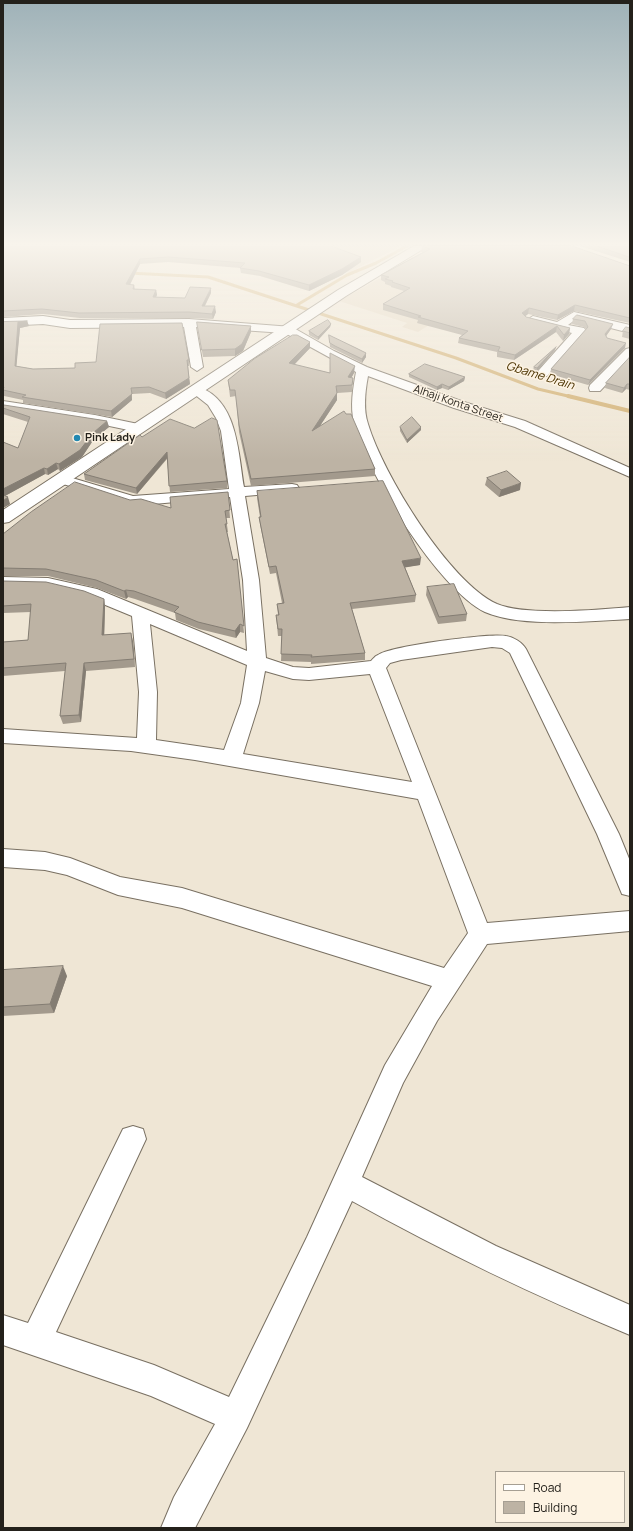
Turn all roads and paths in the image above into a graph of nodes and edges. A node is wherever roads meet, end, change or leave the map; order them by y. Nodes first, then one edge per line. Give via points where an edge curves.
1 (307, 317) edge
2 (571, 317) edge
3 (579, 317) edge
4 (529, 319) edge
5 (3, 322) edge
6 (189, 323) junction
7 (559, 326) junction
8 (288, 330) junction
9 (625, 338) edge
10 (197, 367) dead end
11 (363, 370) junction
12 (543, 373) dead end
13 (595, 388) dead end
14 (195, 390) junction
15 (3, 405) edge
16 (138, 428) junction
17 (630, 474) edge
18 (62, 479) junction
19 (306, 487) edge
20 (237, 492) junction
21 (3, 518) edge
22 (4, 588) edge
23 (140, 613) junction
24 (630, 613) edge
25 (257, 662) junction
26 (375, 668) junction
27 (3, 736) edge
28 (146, 746) junction
29 (231, 759) junction
30 (425, 792) junction
31 (3, 858) edge
32 (630, 887) edge
33 (630, 921) edge
34 (480, 934) junction
35 (449, 980) junction
36 (133, 1139) dead end
37 (346, 1183) junction
38 (630, 1320) edge
39 (3, 1330) edge
40 (36, 1341) junction
41 (236, 1417) junction
42 (178, 1528) edge

1 - 8 main road
2 - 7 street
3 - 9 street
4 - 7 street
5 - 6 street via 43,320 74,324
6 - 8 street
6 - 10 street
7 - 12 street via 580,331
8 - 11 street, Alhaji Konta Street
8 - 14 main road
9 - 13 street
11 - 17 street, Alhaji Konta Street via 520,424
11 - 24 street via 357,398 360,423 381,482 403,508 438,561 466,591 490,607 515,614
14 - 16 main road
14 - 20 street via 217,405 225,421
15 - 16 street
16 - 18 main road
18 - 20 street via 132,501
18 - 21 main road
19 - 20 street
20 - 25 street via 252,586
22 - 23 street via 48,583 66,586
23 - 25 street
23 - 28 street via 148,692
25 - 26 street via 278,669 309,674
25 - 29 street via 250,703
26 - 30 street via 380,673
26 - 32 street via 384,659 399,654 492,641 506,642 517,649 608,834
27 - 28 street
28 - 29 street
29 - 30 street
30 - 34 street
31 - 35 street via 45,861 118,886 182,898
33 - 34 street
34 - 35 street
35 - 37 street via 394,1074
36 - 40 street
37 - 38 street via 425,1228
37 - 41 street
39 - 40 street
40 - 41 street via 154,1381
41 - 42 street

